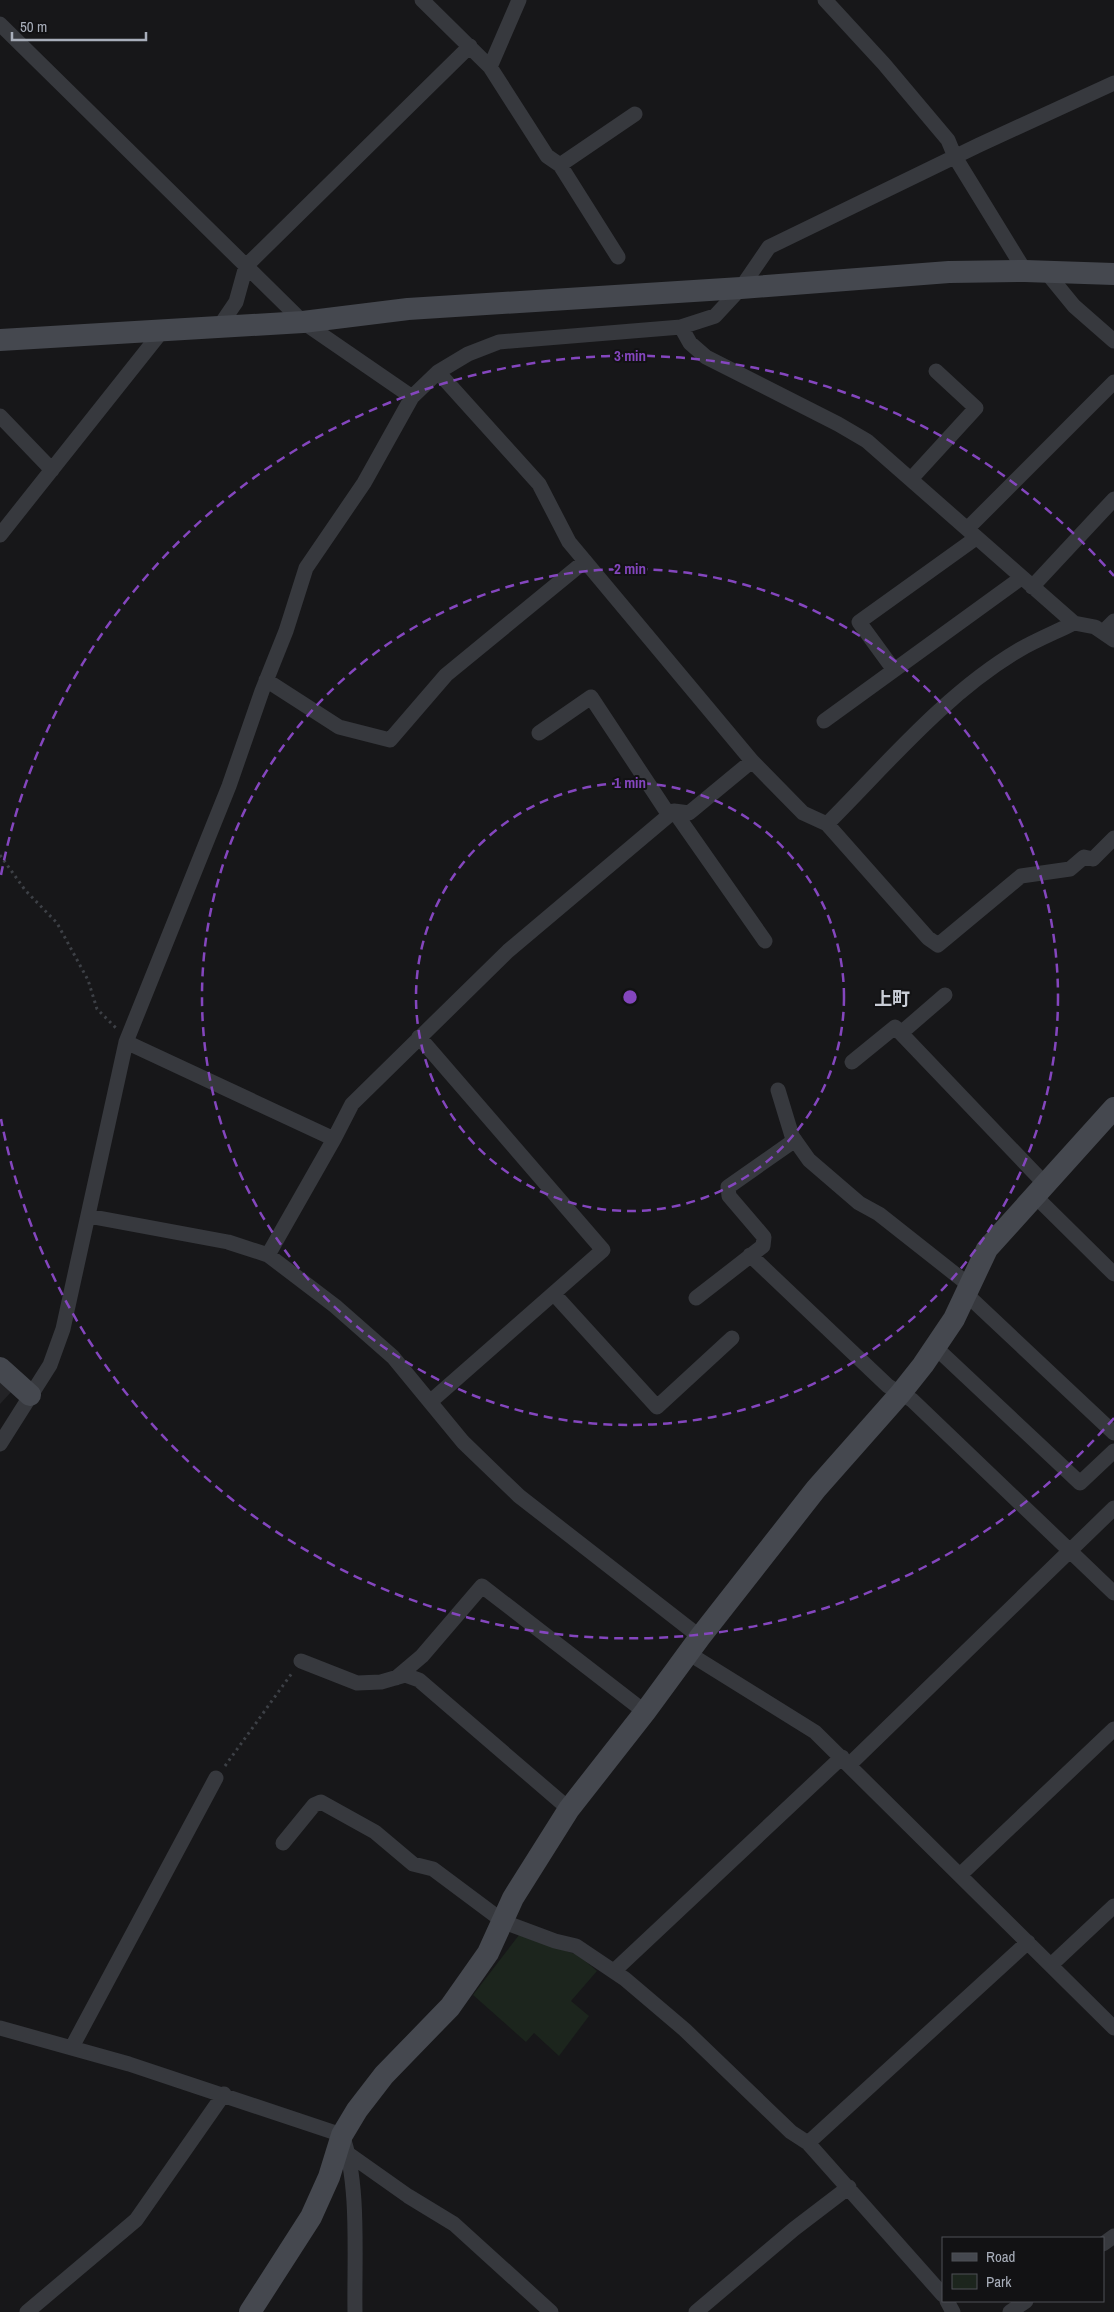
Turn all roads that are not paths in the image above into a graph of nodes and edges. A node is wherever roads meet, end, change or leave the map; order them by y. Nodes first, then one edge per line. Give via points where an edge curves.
1 (422, 0) edge
2 (519, 0) edge
3 (825, 0) edge
4 (0, 24) edge
5 (470, 46) junction
6 (490, 67) junction
7 (1114, 83) edge
8 (635, 114) dead end
9 (955, 157) junction
10 (560, 165) junction
11 (618, 257) dead end
12 (246, 266) junction
13 (1036, 272) junction
14 (1114, 274) edge
15 (741, 288) junction
16 (304, 322) junction
17 (219, 327) junction
18 (680, 327) junction
19 (162, 331) junction
20 (0, 340) edge
21 (1114, 341) edge
22 (936, 371) dead end
23 (438, 372) junction
24 (1114, 382) edge
25 (412, 397) junction
26 (0, 416) edge
27 (52, 470) junction
28 (911, 479) junction
29 (1114, 500) edge
30 (972, 533) junction
31 (0, 534) edge
32 (585, 561) junction
33 (1027, 582) junction
34 (1114, 621) edge
35 (1074, 623) junction
36 (1109, 636) edge
37 (894, 670) junction
38 (266, 680) junction
39 (824, 721) dead end
40 (540, 733) dead end
41 (752, 761) junction
42 (672, 813) junction
43 (827, 824) junction
44 (1114, 838) edge
45 (765, 941) dead end
46 (944, 995) dead end
47 (901, 1033) junction
48 (419, 1037) junction
49 (128, 1039) junction
50 (852, 1062) dead end
51 (778, 1090) dead end
52 (1114, 1108) edge
53 (334, 1139) junction
54 (794, 1140) junction
55 (1040, 1190) junction
56 (88, 1216) junction
57 (268, 1255) junction
58 (750, 1255) junction
59 (1114, 1274) edge
60 (967, 1289) junction
61 (554, 1294) junction
62 (696, 1298) dead end
63 (732, 1338) dead end
64 (935, 1347) junction
65 (0, 1368) edge
66 (900, 1394) junction
67 (30, 1395) junction
68 (430, 1402) junction
69 (1114, 1433) edge
70 (0, 1444) edge
71 (1114, 1451) edge
72 (1114, 1508) edge
73 (1070, 1551) junction
74 (1114, 1593) edge
75 (694, 1645) junction
76 (301, 1661) road end
77 (396, 1678) junction
78 (645, 1712) junction
79 (1114, 1729) edge
80 (846, 1761) junction
81 (216, 1778) road end
82 (568, 1809) junction
83 (283, 1843) dead end
84 (960, 1875) junction
85 (1114, 1906) edge
86 (504, 1922) junction
87 (1028, 1942) junction
88 (1051, 1965) junction
89 (614, 1971) junction
90 (1114, 2028) edge
91 (1, 2030) edge
92 (72, 2047) junction
93 (224, 2094) junction
94 (808, 2143) junction
95 (346, 2145) junction
96 (848, 2187) junction
97 (942, 2294) edge
98 (1025, 2302) edge
99 (27, 2312) edge
100 (250, 2312) edge
101 (355, 2312) edge
102 (551, 2312) edge
103 (696, 2312) edge
104 (1010, 2312) edge

1 - 5 street
2 - 6 street
3 - 9 street via 948,140
4 - 12 street
5 - 6 street
5 - 12 street
6 - 10 street via 547,156
7 - 9 street
8 - 10 street
9 - 13 street
9 - 15 street via 769,247
10 - 11 street
12 - 16 street
12 - 17 street via 236,302
13 - 14 street
13 - 15 street via 949,272
13 - 21 street
15 - 16 street via 408,309
15 - 18 street via 716,316
16 - 17 street
16 - 25 street
17 - 19 street
18 - 23 street via 499,342 468,354
18 - 28 street via 690,343 706,357 867,441
19 - 20 street
19 - 27 street
22 - 28 street via 976,408
23 - 25 street
23 - 32 street via 539,484 569,542
24 - 30 street
25 - 38 street via 364,483 306,568
26 - 27 street
27 - 31 street
28 - 30 street
29 - 33 street
30 - 33 street
30 - 37 street via 859,622
32 - 38 street via 446,675 390,740 339,727
32 - 41 street
33 - 35 street
33 - 37 street
34 - 36 street
35 - 36 street via 1095,627
35 - 43 street via 1019,650 978,679 934,716
37 - 39 street
38 - 49 street via 229,786
40 - 42 street via 590,697
41 - 42 street via 689,813
41 - 43 street via 803,813
42 - 45 street
42 - 48 street via 508,951
43 - 44 street via 928,938 938,945 1021,876 1070,870 1084,857 1093,858
46 - 47 street
47 - 50 street via 895,1027
47 - 55 street
48 - 53 street via 352,1104
48 - 61 street via 603,1250
49 - 53 street
49 - 56 street
51 - 54 street
52 - 55 street
53 - 57 street
54 - 58 street via 728,1188 729,1196 764,1237 762,1246
54 - 60 street via 809,1160 858,1203 879,1214
55 - 59 street
55 - 60 street via 987,1249
56 - 57 street via 228,1242
56 - 67 street via 63,1329 50,1365
57 - 68 street via 335,1306 393,1357
58 - 62 street
58 - 66 street
60 - 64 street via 954,1318
60 - 69 street
61 - 63 street via 657,1407
61 - 68 street
64 - 66 street
64 - 71 street via 1080,1483
65 - 67 street
66 - 73 street via 912,1400
66 - 75 street via 816,1488
67 - 70 street
68 - 75 street via 463,1442 519,1496
72 - 73 street
73 - 74 street
73 - 80 street
75 - 78 street
75 - 80 street via 815,1732
76 - 77 street via 357,1683
77 - 78 street via 422,1656 482,1586
77 - 82 street via 405,1675 419,1680
78 - 82 street
79 - 84 street
80 - 84 street
80 - 89 street
81 - 92 street
82 - 86 street via 514,1898
83 - 86 street via 314,1805 321,1802 375,1832 413,1864 433,1869
84 - 87 street
85 - 88 street
86 - 89 street via 576,1946
86 - 95 street via 488,1954 450,2007 384,2075
87 - 88 street
87 - 94 street
88 - 90 street
89 - 94 street via 685,2030 791,2132
91 - 92 street
92 - 93 street
93 - 95 street
93 - 99 street via 136,2220
94 - 96 street
95 - 100 street via 311,2217
95 - 101 street via 353,2197
95 - 102 street via 408,2196 454,2224
96 - 97 street
96 - 103 street
98 - 104 street

